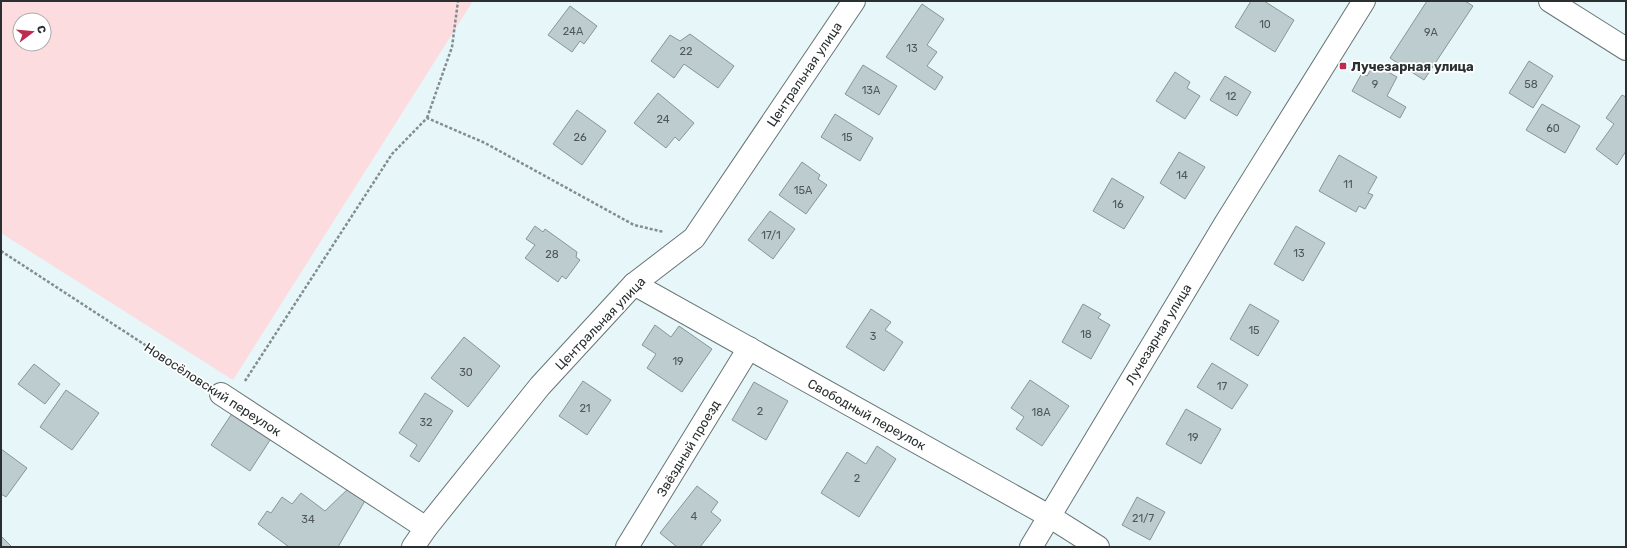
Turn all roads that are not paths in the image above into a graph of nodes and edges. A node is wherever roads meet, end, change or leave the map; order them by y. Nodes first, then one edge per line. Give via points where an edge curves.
1 (854, 1) edge
2 (1364, 1) edge
3 (1550, 1) edge
4 (1626, 49) edge
5 (634, 284) junction
6 (749, 348) junction
7 (226, 398) road end
8 (1049, 516) junction
9 (426, 528) junction
10 (413, 547) edge
11 (627, 547) edge
12 (1031, 547) edge
13 (1098, 547) edge

1 - 5 street, Центральная улица via 694,238
2 - 8 street, Лучезарная улица via 1225,224
3 - 4 street
5 - 6 street, Свободный переулок
5 - 9 street, Центральная улица via 540,386
6 - 8 street, Свободный переулок
6 - 11 street, Звёздный проезд
7 - 9 street, Новосёловский переулок
8 - 12 street, Лучезарная улица
8 - 13 street, Свободный переулок
9 - 10 street, Центральная улица

